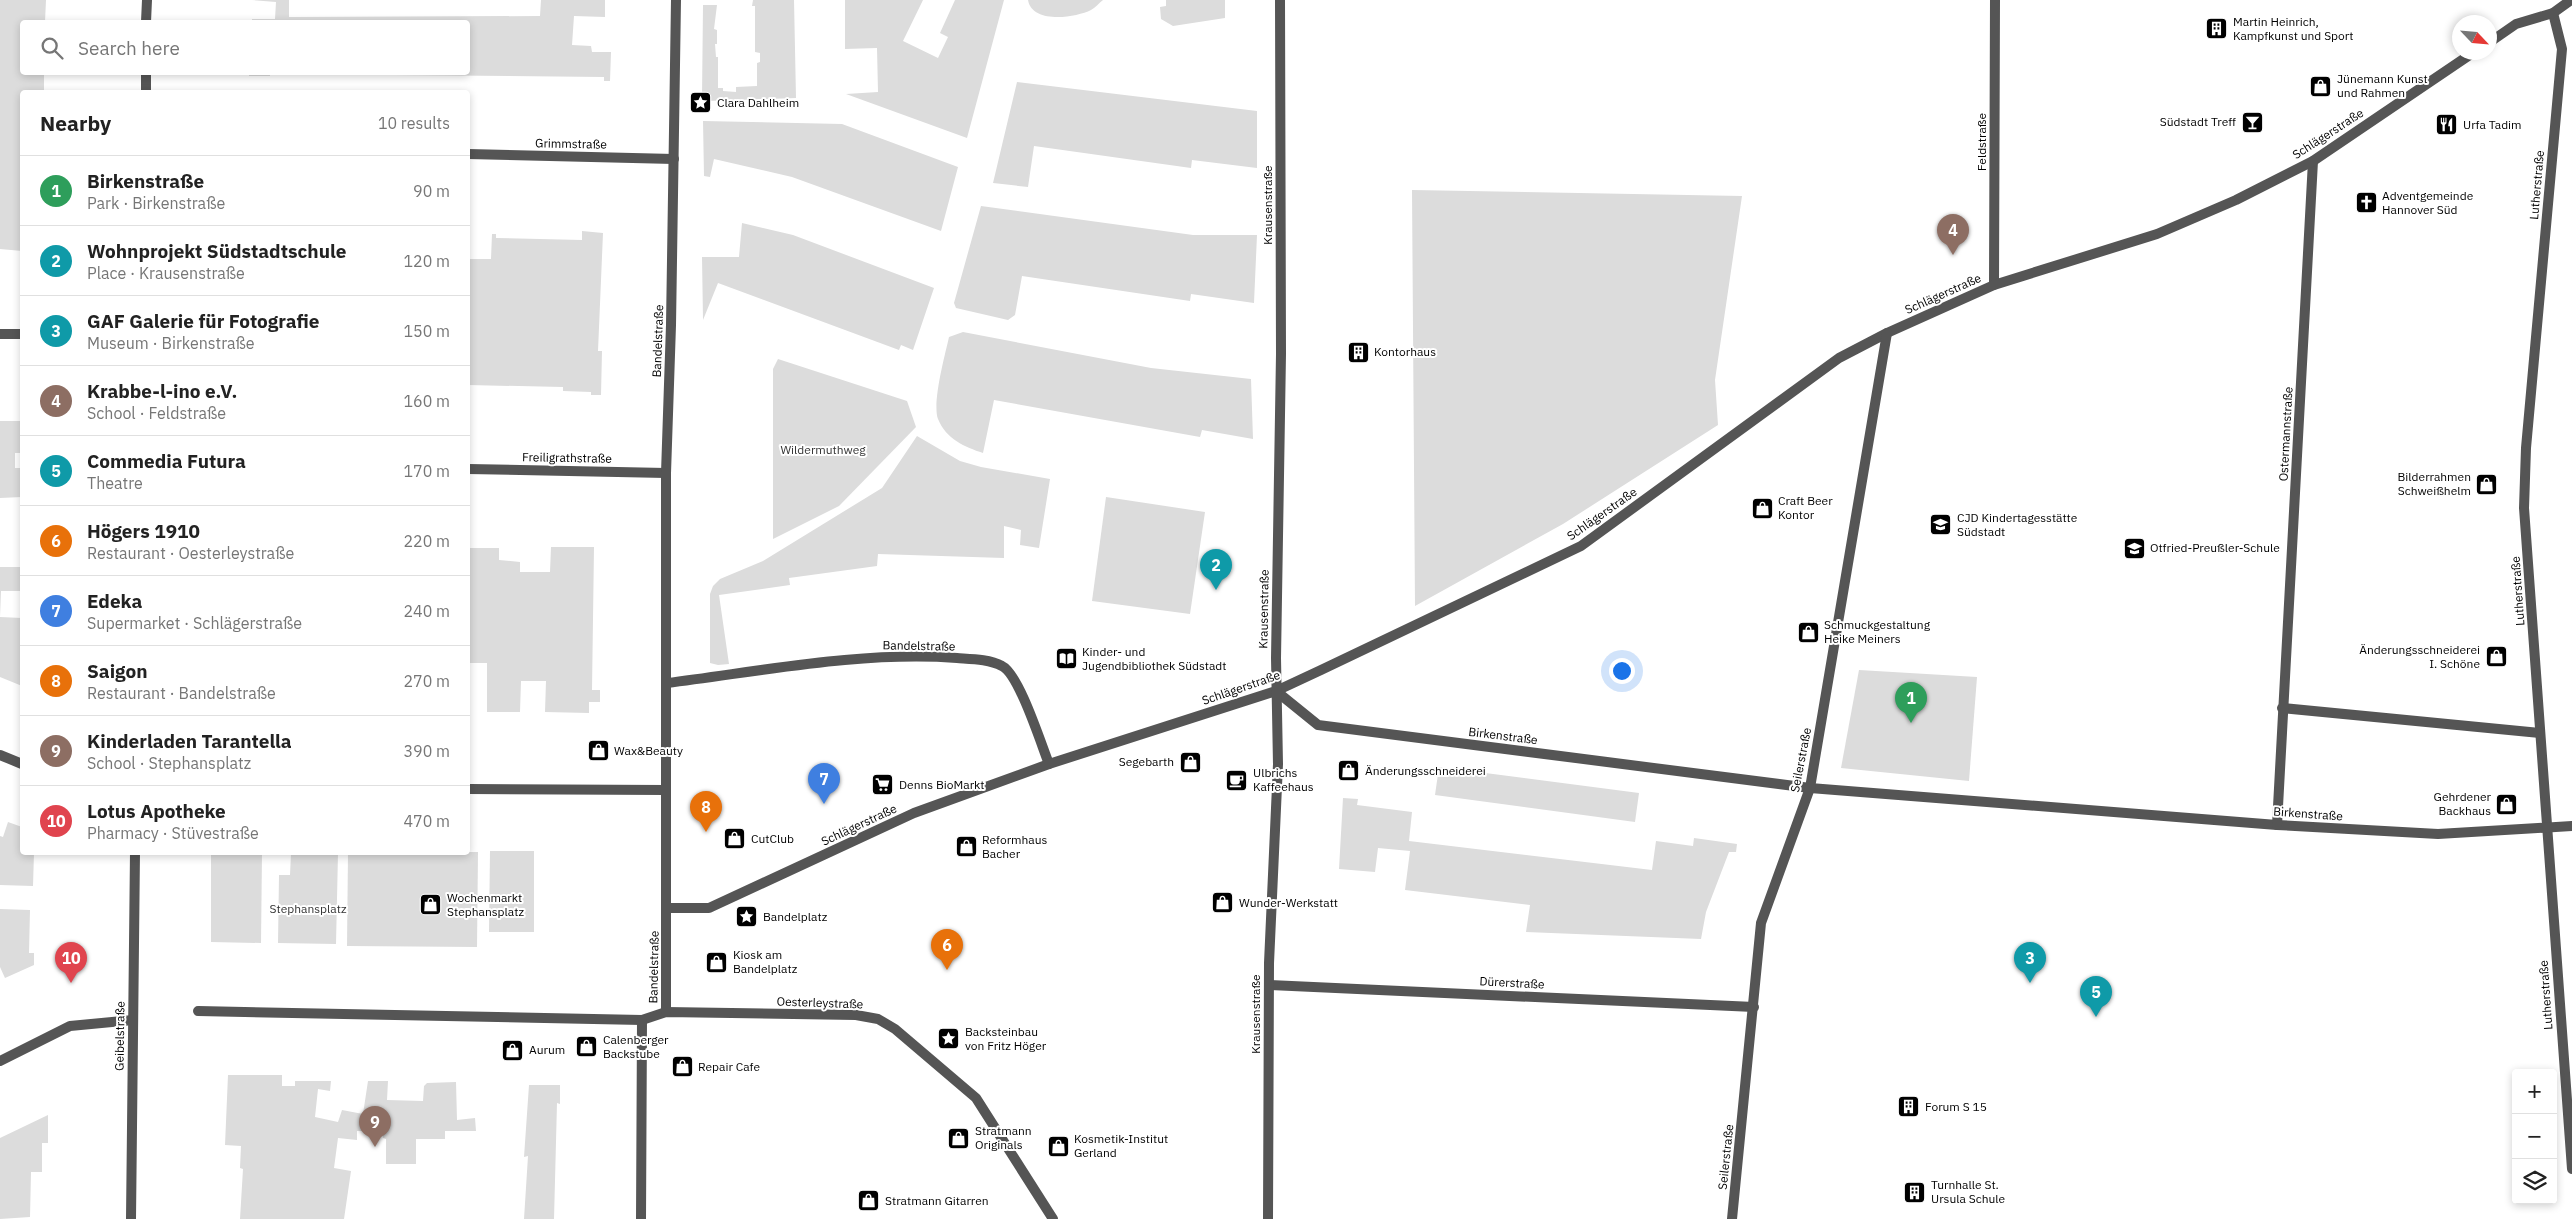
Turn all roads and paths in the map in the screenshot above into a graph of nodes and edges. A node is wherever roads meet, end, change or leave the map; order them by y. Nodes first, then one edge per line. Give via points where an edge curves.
1 (147, 0) edge
2 (676, 0) edge
3 (1280, 0) edge
4 (1995, 0) edge
5 (2571, 0) edge
6 (2553, 13) junction
7 (146, 20) edge
8 (2497, 37) edge
9 (2462, 60) edge
10 (146, 75) edge
11 (146, 90) edge
12 (470, 154) edge
13 (674, 159) junction
14 (2313, 161) junction
15 (1994, 285) junction
16 (1887, 333) junction
17 (0, 334) edge
18 (20, 334) edge
19 (470, 469) edge
20 (666, 473) junction
21 (667, 683) junction
22 (1276, 690) junction
23 (2282, 708) junction
24 (2540, 732) junction
25 (0, 755) edge
26 (20, 763) edge
27 (1049, 764) junction
28 (1810, 788) junction
29 (470, 789) edge
30 (666, 790) junction
31 (2277, 825) junction
32 (2572, 826) edge
33 (2547, 829) junction
34 (135, 855) edge
35 (667, 908) junction
36 (1269, 985) junction
37 (1754, 1007) junction
38 (198, 1011) dead end
39 (666, 1012) junction
40 (133, 1020) junction
41 (642, 1020) junction
42 (0, 1061) edge
43 (2572, 1169) edge
44 (131, 1219) edge
45 (641, 1219) edge
46 (1053, 1219) edge
47 (1268, 1219) edge
48 (1732, 1219) edge

1 - 7 street
2 - 13 street, Bandelstraße
3 - 22 street, Krausenstraße via 1281,354
4 - 15 street, Feldstraße
5 - 6 street
6 - 8 street via 2516,24
6 - 24 street, Lutherstraße via 2562,49 2526,448 2524,508
9 - 14 street, Schlägerstraße
10 - 11 street
12 - 13 street, Grimmstraße
13 - 20 street, Bandelstraße
14 - 15 street, Schlägerstraße via 2236,200 2157,234
14 - 23 street, Ostermannstraße
15 - 16 street, Schlägerstraße
16 - 22 street, Schlägerstraße via 1839,358 1581,546
16 - 28 street, Seilerstraße
17 - 18 street
19 - 20 street, Freiligrathstraße
20 - 21 street, Bandelstraße
21 - 27 street, Bandelstraße via 866,658 924,656 982,660 1003,666 1018,685
21 - 30 street, Bandelstraße
22 - 27 street, Schlägerstraße
22 - 28 street, Birkenstraße via 1318,725
22 - 36 street, Krausenstraße via 1278,764
23 - 24 street
23 - 31 street, Ostermannstraße
24 - 33 street, Lutherstraße
25 - 26 street
27 - 35 street, Schlägerstraße via 914,813 709,908
28 - 31 street, Birkenstraße
28 - 37 street, Seilerstraße via 1761,923
29 - 30 street
30 - 35 street, Bandelstraße
31 - 33 street, Birkenstraße via 2438,834
32 - 33 street, Birkenstraße
33 - 43 street, Lutherstraße
34 - 40 street, Geibelstraße
35 - 39 street, Bandelstraße
36 - 37 street, Dürerstraße
36 - 47 street, Krausenstraße
37 - 48 street, Seilerstraße
38 - 41 street
39 - 41 street, Oesterleystraße
39 - 46 street, Oesterleystraße via 856,1015 878,1019 895,1029 976,1098
40 - 42 street via 70,1026
40 - 44 street, Geibelstraße
41 - 45 street, Bandelstraße

